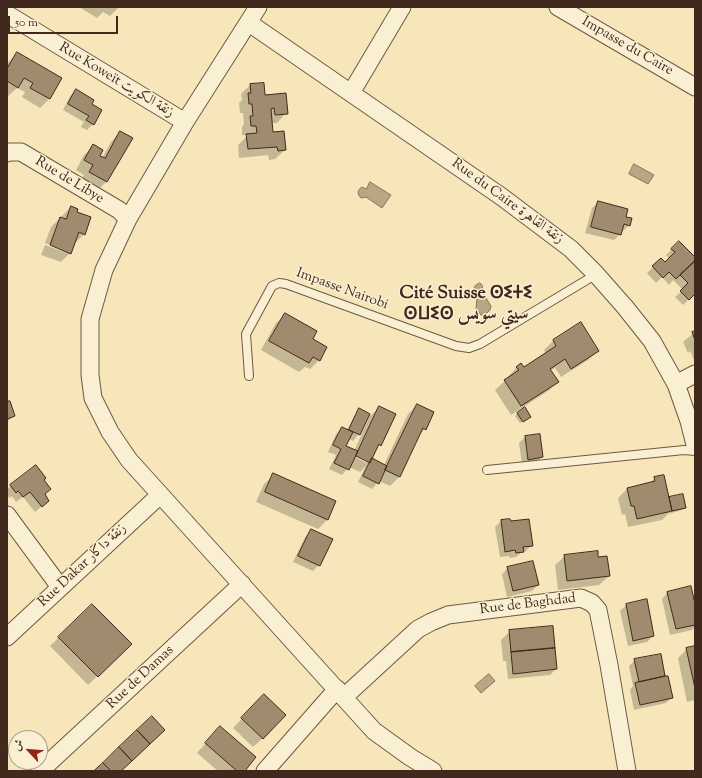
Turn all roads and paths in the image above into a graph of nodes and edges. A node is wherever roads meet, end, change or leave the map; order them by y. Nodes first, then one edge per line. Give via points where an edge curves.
1 (258, 7) edge
2 (402, 7) edge
3 (558, 7) edge
4 (7, 14) edge
5 (249, 23) junction
6 (695, 87) edge
7 (351, 93) junction
8 (185, 122) junction
9 (7, 153) edge
10 (128, 219) junction
11 (595, 273) junction
12 (695, 374) edge
13 (249, 376) dead end
14 (676, 384) junction
15 (695, 445) edge
16 (695, 451) edge
17 (487, 470) dead end
18 (160, 495) junction
19 (7, 515) edge
20 (242, 584) junction
21 (60, 587) junction
22 (7, 637) edge
23 (340, 693) junction
24 (40, 771) edge
25 (265, 771) edge
26 (433, 771) edge
27 (627, 771) edge

1 - 5 street
2 - 7 street
3 - 6 street, Impasse du Caire
4 - 8 street, Rue Koweït زنقة الكويت
5 - 7 street, Rue du Caire زنقة القاهرة
5 - 8 street
7 - 11 street, Rue du Caire زنقة القاهرة via 502,197 571,249
8 - 10 street
9 - 10 street, Rue de Libye via 20,152 118,210
10 - 18 street via 104,270 90,319 90,376 93,398 110,432 128,460
11 - 13 lane, Impasse Nairobi via 487,340 469,348 456,346 279,283 272,286 246,334
11 - 14 street, Rue du Caire زنقة القاهرة via 652,341
12 - 14 street
14 - 15 street, Rue du Caire زنقة القاهرة
16 - 17 lane
18 - 20 street
18 - 21 street, Rue Dakar زنقة داكار
19 - 21 street
20 - 23 street
20 - 24 street, Rue de Damas
21 - 22 street, Rue Dakar زنقة داكار
23 - 25 street, Rue de Baghdad
23 - 26 street via 374,731
23 - 27 street, Rue de Baghdad via 418,629 448,615 581,598 592,603 598,610 610,665

